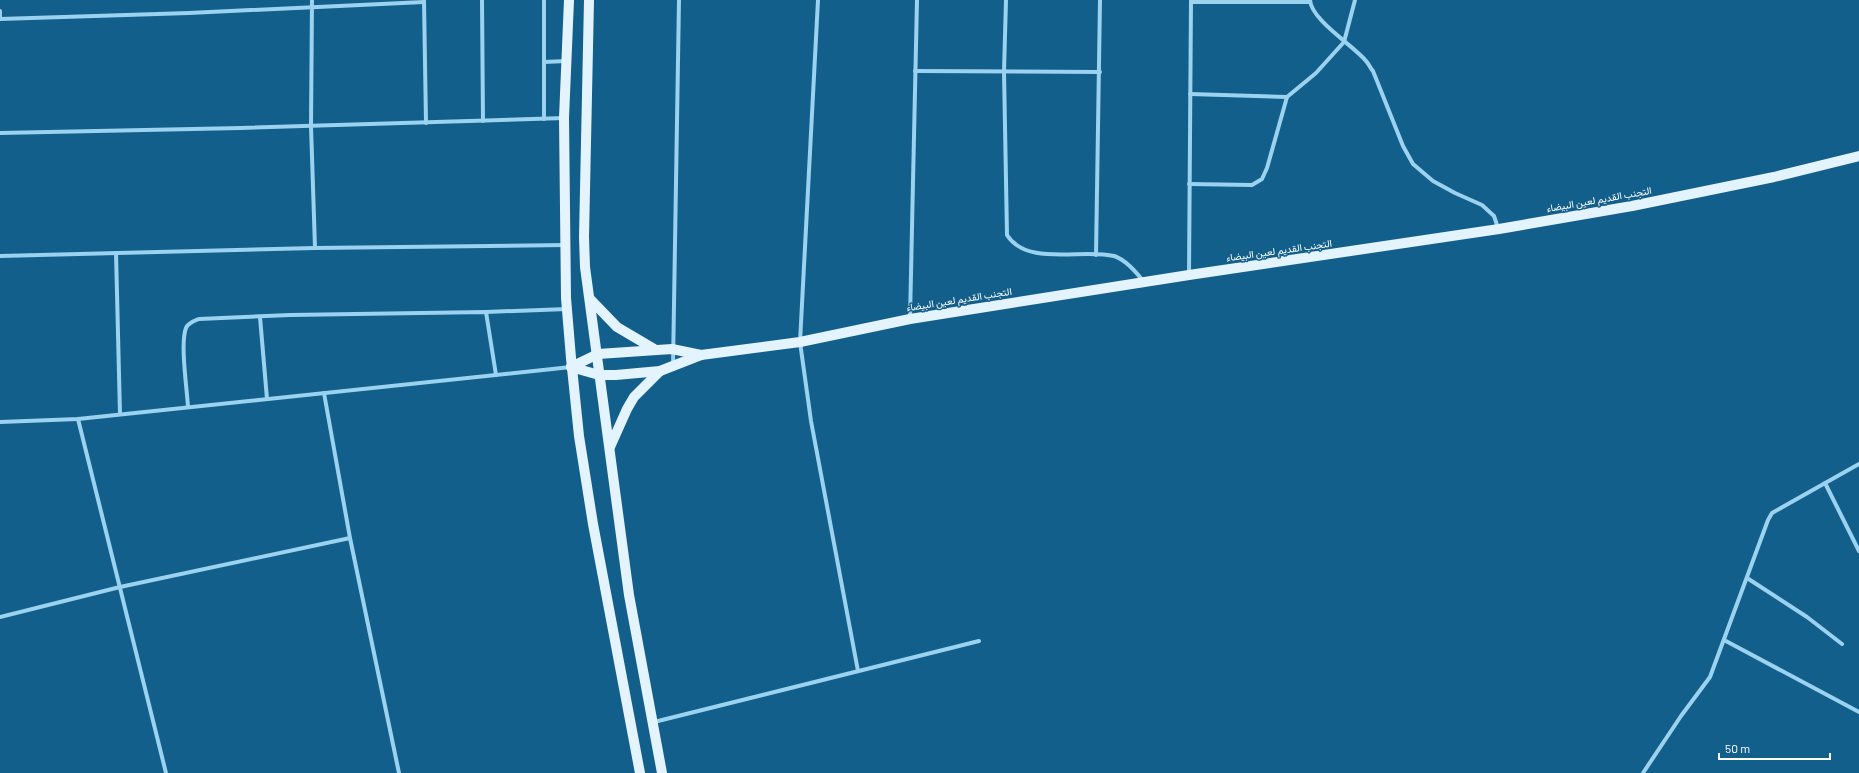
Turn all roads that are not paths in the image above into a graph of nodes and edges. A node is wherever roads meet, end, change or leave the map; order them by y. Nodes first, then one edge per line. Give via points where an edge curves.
1 (312, 0) edge
2 (482, 0) edge
3 (544, 0) edge
4 (569, 0) edge
5 (590, 0) edge
6 (679, 0) edge
7 (818, 0) edge
8 (917, 0) edge
9 (1006, 0) edge
10 (1100, 0) edge
11 (1355, 0) edge
12 (424, 1) edge
13 (1191, 1) edge
14 (1310, 1) edge
15 (311, 6) junction
16 (0, 11) edge
17 (0, 19) edge
18 (1344, 42) junction
19 (566, 61) junction
20 (544, 62) junction
21 (915, 71) junction
22 (1004, 72) junction
23 (1100, 72) junction
24 (1190, 94) junction
25 (1287, 97) junction
26 (564, 118) junction
27 (544, 119) junction
28 (483, 121) junction
29 (426, 123) junction
30 (311, 126) junction
31 (0, 133) edge
32 (1859, 156) edge
33 (1189, 184) junction
34 (1499, 229) junction
35 (566, 245) junction
36 (315, 248) junction
37 (116, 253) junction
38 (1096, 255) junction
39 (0, 256) edge
40 (1188, 275) junction
41 (1144, 282) junction
42 (590, 299) junction
43 (567, 309) junction
44 (486, 312) junction
45 (260, 317) junction
46 (910, 319) junction
47 (800, 342) junction
48 (672, 349) junction
49 (656, 350) junction
50 (598, 354) junction
51 (701, 356) junction
52 (673, 366) junction
53 (572, 367) junction
54 (660, 371) junction
55 (496, 375) junction
56 (599, 375) junction
57 (324, 393) junction
58 (267, 399) junction
59 (188, 407) junction
60 (120, 414) junction
61 (78, 419) junction
62 (0, 422) edge
63 (610, 447) junction
64 (1859, 464) edge
65 (1825, 483) junction
66 (350, 538) junction
67 (1859, 551) edge
68 (1747, 578) junction
69 (120, 587) junction
70 (0, 617) edge
71 (1724, 640) junction
72 (979, 641) dead end
73 (1842, 644) dead end
74 (858, 671) junction
75 (1859, 712) edge
76 (652, 722) junction
77 (166, 773) edge
78 (399, 773) edge
79 (640, 773) edge
80 (662, 773) edge
81 (1643, 773) edge

1 - 15 street
2 - 28 street
3 - 20 street
4 - 19 main road
5 - 42 main road via 584,237
6 - 48 street
7 - 47 street
8 - 21 street
9 - 22 street
10 - 23 street
11 - 18 street
12 - 15 street
12 - 29 street
13 - 14 street
13 - 24 street
14 - 18 street via 1326,25
15 - 17 street
15 - 30 street
16 - 17 street
18 - 25 street via 1316,73
18 - 34 street via 1366,61 1373,71 1403,146 1413,164 1433,181 1482,205 1494,216
19 - 20 street
19 - 26 main road
20 - 27 street
21 - 22 street
21 - 46 street
22 - 23 street
22 - 38 street via 1007,234 1019,248 1040,253
23 - 38 street
24 - 25 street
24 - 33 street
25 - 33 street via 1262,179 1252,185
26 - 27 street
26 - 35 main road
27 - 28 street
28 - 29 street
29 - 30 street
30 - 31 street
30 - 36 street
32 - 34 main road, التجنب القديم لعين البيضاء via 1774,177
33 - 40 street
34 - 40 main road, التجنب القديم لعين البيضاء
35 - 36 street
35 - 43 main road
36 - 37 street
37 - 39 street
37 - 60 street
38 - 41 street via 1115,256 1131,267
40 - 41 main road, التجنب القديم لعين البيضاء
41 - 46 main road, التجنب القديم لعين البيضاء
42 - 49 main road via 617,327
42 - 50 main road
43 - 44 street
43 - 53 main road
44 - 45 street
44 - 55 street
45 - 58 street
45 - 59 street via 199,319 189,325 184,342
46 - 47 main road, التجنب القديم لعين البيضاء
47 - 51 main road, التجنب القديم لعين البيضاء
47 - 74 street via 811,421
48 - 49 main road
48 - 51 main road
48 - 52 street
49 - 50 main road
50 - 53 main road
50 - 56 main road
51 - 52 main road
52 - 54 main road
53 - 55 street
53 - 56 main road
53 - 79 main road via 579,436 593,524
54 - 56 main road
54 - 63 main road via 630,403
55 - 57 street
56 - 63 main road
57 - 58 street
57 - 66 street
58 - 59 street
59 - 60 street
60 - 61 street
61 - 62 street
61 - 69 street
63 - 76 main road via 629,595
64 - 65 street
65 - 67 street
65 - 68 street via 1772,513
66 - 69 street
66 - 78 street
68 - 71 street
68 - 73 street via 1807,617
69 - 70 street
69 - 77 street
71 - 75 street
71 - 81 street via 1710,677
72 - 74 street
74 - 76 street
76 - 80 main road

